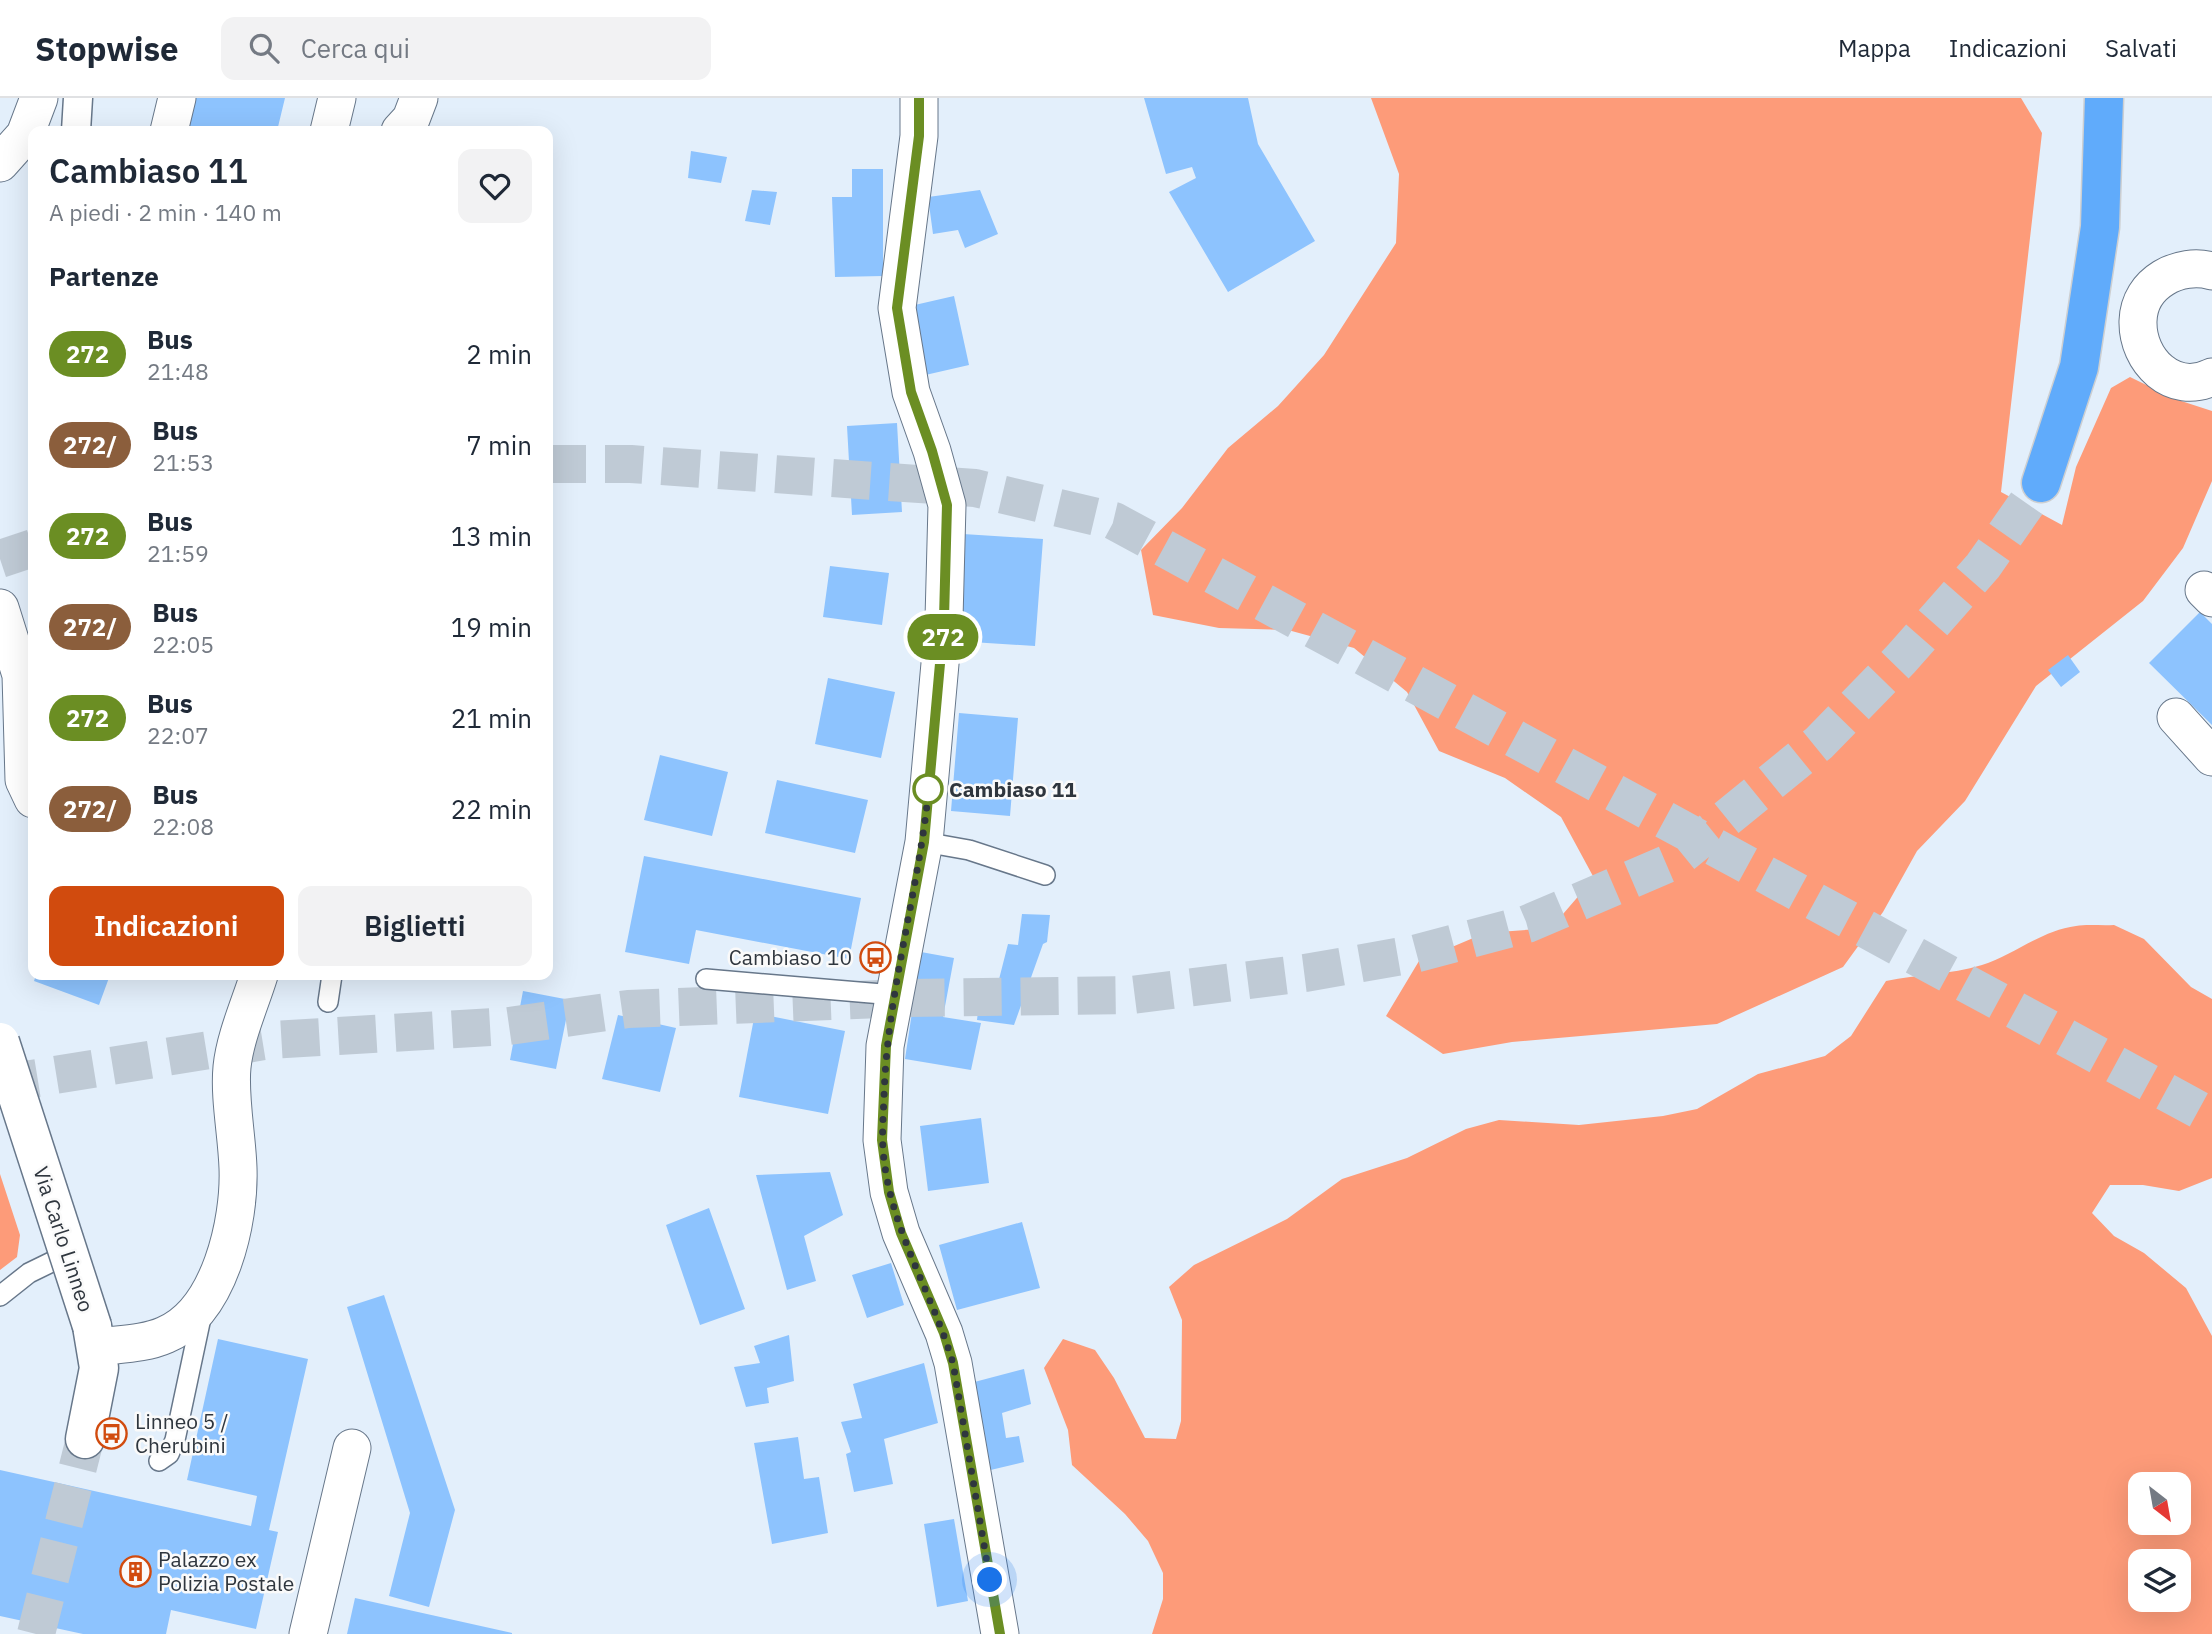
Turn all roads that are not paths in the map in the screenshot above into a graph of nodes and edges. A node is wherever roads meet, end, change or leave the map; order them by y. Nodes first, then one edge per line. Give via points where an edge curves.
1 (38, 98) edge
2 (78, 98) edge
3 (177, 98) edge
4 (337, 98) edge
5 (419, 98) edge
6 (919, 98) edge
7 (2104, 98) edge
8 (28, 126) edge
9 (28, 126) edge
10 (76, 126) edge
11 (170, 126) edge
12 (331, 126) edge
13 (405, 126) edge
14 (0, 163) edge
15 (2212, 271) edge
16 (2212, 377) edge
17 (2041, 483) tunnel mouth
18 (0, 608) edge
19 (2176, 717) dead end
20 (2212, 757) edge
21 (28, 788) edge
22 (924, 842) junction
23 (1045, 875) dead end
24 (706, 979) dead end
25 (257, 980) edge
26 (331, 980) edge
27 (894, 995) junction
28 (328, 1002) dead end
29 (0, 1042) edge
30 (70, 1253) junction
31 (0, 1296) edge
32 (204, 1304) junction
33 (95, 1337) junction
34 (85, 1439) tunnel mouth
35 (352, 1448) dead end
36 (159, 1461) dead end
37 (308, 1634) edge
38 (1000, 1634) edge

1 - 9 street
2 - 10 street
3 - 11 street
4 - 12 street
5 - 13 street
6 - 22 street via 919,136 897,308 911,392 947,505 944,619
7 - 17 highway via 2100,227 2081,355
8 - 14 street
15 - 16 street via 2176,269 2144,301 2138,321 2146,352 2164,376 2193,384
18 - 21 street via 20,675
19 - 20 street
22 - 23 lane via 969,850
22 - 27 street
24 - 27 lane
25 - 32 street via 232,1064 237,1199 228,1240
26 - 28 lane
27 - 38 street via 886,1046 884,1165 901,1233 953,1363
29 - 30 street, Via Carlo Linneo, bridge
30 - 31 lane via 29,1273
30 - 33 street, Via Carlo Linneo, bridge
32 - 33 street via 166,1335
32 - 36 lane via 175,1440 169,1454
33 - 34 street, Via Carlo Linneo via 99,1367
35 - 37 street

